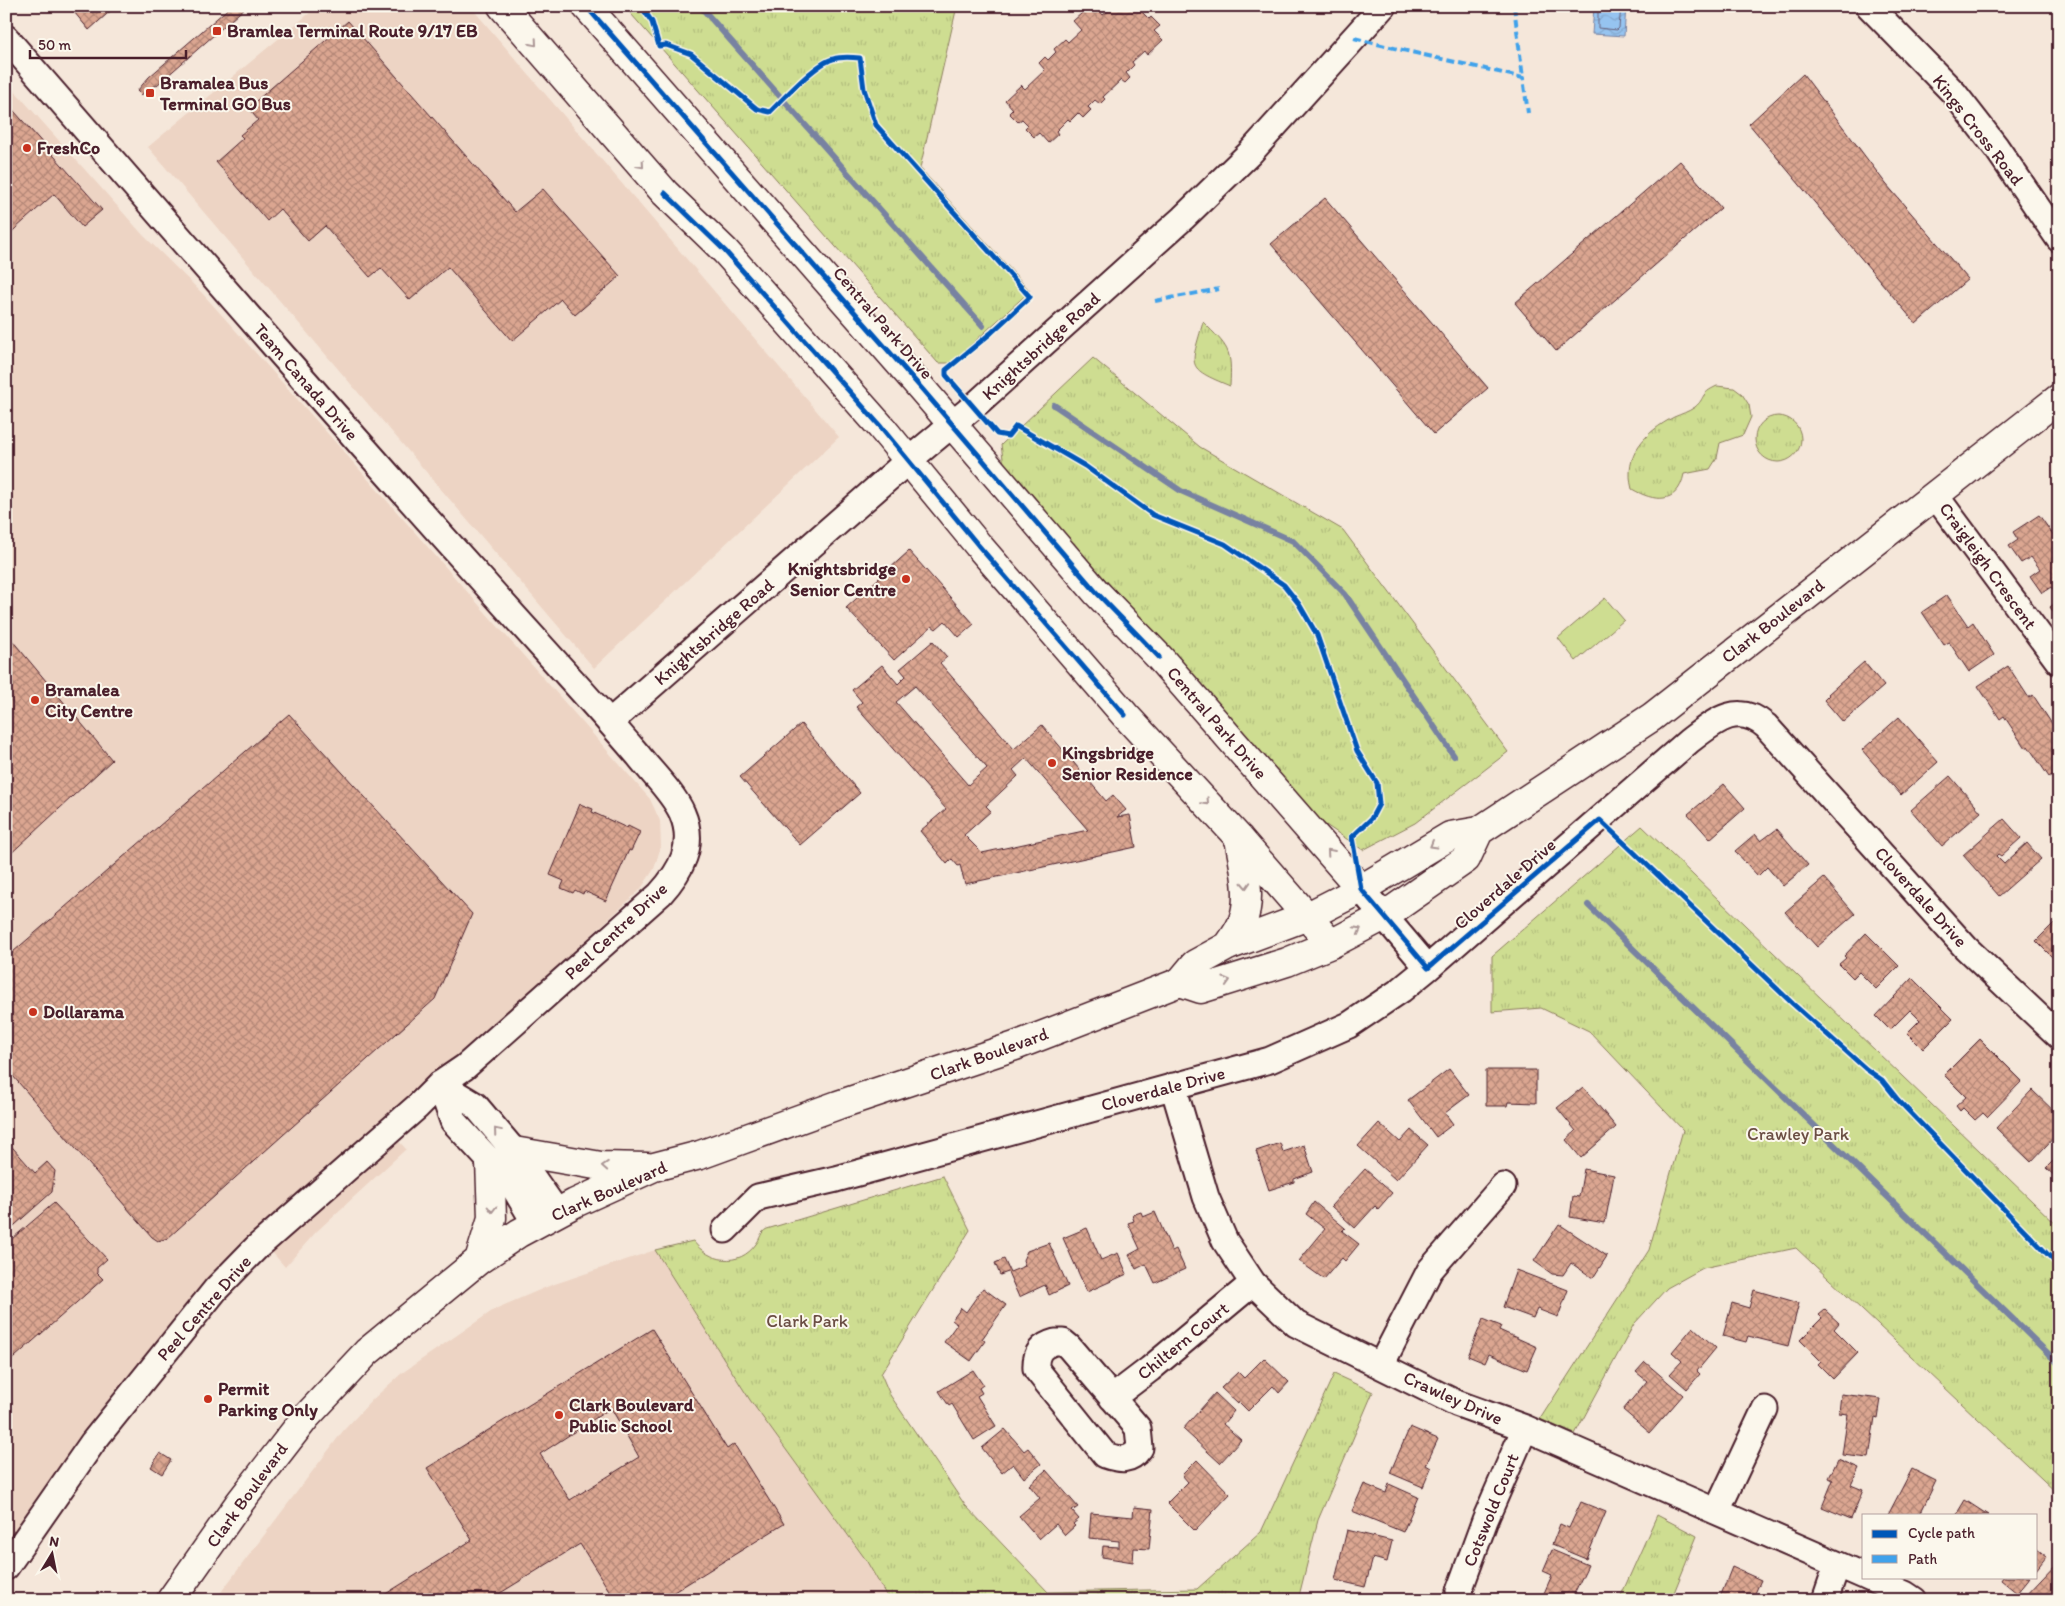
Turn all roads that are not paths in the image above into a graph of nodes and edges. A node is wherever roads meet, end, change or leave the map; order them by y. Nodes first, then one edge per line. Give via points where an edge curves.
1 (502, 6) edge
2 (586, 6) edge
3 (1383, 6) edge
4 (1869, 6) edge
5 (6, 38) edge
6 (2059, 239) edge
7 (2059, 398) edge
8 (952, 424) junction
9 (909, 460) junction
10 (1935, 494) junction
11 (2059, 662) edge
12 (610, 722) junction
13 (1479, 831) junction
14 (1238, 837) junction
15 (1361, 889) junction
16 (1308, 916) junction
17 (1384, 916) junction
18 (1331, 944) junction
19 (1228, 946) junction
20 (1428, 968) junction
21 (1180, 982) junction
22 (2059, 1036) edge
23 (440, 1084) junction
24 (1173, 1086) junction
25 (502, 1156) junction
26 (654, 1167) junction
27 (1503, 1186) dead end
28 (546, 1218) junction
29 (725, 1230) dead end
30 (480, 1260) junction
31 (1253, 1284) junction
32 (1381, 1366) junction
33 (1112, 1398) junction
34 (1764, 1409) dead end
35 (1525, 1428) junction
36 (1717, 1511) junction
37 (1837, 1565) junction
38 (6, 1567) edge
39 (1862, 1576) edge
40 (1867, 1578) edge
41 (1459, 1591) dead end
42 (171, 1600) edge
43 (1825, 1600) edge
44 (1914, 1600) edge

1 -> 9 street via 665,193 725,251
2 - 8 street, Central Park Drive
3 - 8 street, Knightsbridge Road via 1250,153 1119,276
4 - 6 street, Kings Cross Road via 1954,93 1996,147
5 - 12 street, Team Canada Drive via 293,368
7 - 10 street, Clark Boulevard
8 - 9 street, Knightsbridge Road
15 -> 8 street, Central Park Drive via 1159,657 1096,592
9 - 12 street, Knightsbridge Road
9 -> 14 street via 1113,701
10 - 11 street, Craigleigh Crescent
10 - 13 street, Clark Boulevard via 1652,717
12 - 23 street, Peel Centre Drive via 682,813 687,836 681,867 660,894 465,1067
13 -> 15 street, Clark Boulevard via 1450,836
13 - 17 street via 1466,859
14 - 16 street
14 -> 19 street via 1246,879 1247,907 1242,923
15 - 16 street, Clark Boulevard
15 - 17 street, Central Park Drive
16 - 18 street
16 - 19 street, Clark Boulevard
18 -> 17 street
17 - 20 street, Central Park Drive
21 -> 18 street via 1201,989 1288,962
19 - 21 street, Clark Boulevard via 1195,964
20 - 22 street, Cloverdale Drive via 1689,741 1716,720 1743,715 1756,717 1766,726 1966,948
20 - 24 street, Cloverdale Drive via 1394,995 1333,1033 1270,1060
21 - 26 street, Clark Boulevard via 1015,1046 700,1155
23 - 25 street via 453,1120
23 - 38 street, Peel Centre Drive via 256,1248 216,1289 93,1442
24 - 29 street, Cloverdale Drive via 758,1197
24 - 31 street, Crawley Drive via 1206,1197 1226,1241
26 -> 25 street via 601,1166
25 - 28 street via 513,1186
25 -> 30 street via 492,1218
26 - 28 street, Clark Boulevard
27 - 32 street via 1430,1270
28 - 30 street, Clark Boulevard
30 - 42 street, Clark Boulevard via 366,1352 306,1417 240,1502
31 - 32 street, Crawley Drive via 1296,1324
31 - 33 street, Chiltern Court
32 - 35 street, Crawley Drive via 1456,1402
33 - 33 street via 1063,1342 1046,1345 1038,1353 1036,1369 1105,1455 1128,1459 1140,1448 1138,1428
34 - 36 street
35 - 36 street, Crawley Drive
35 - 41 street, Cotswold Court via 1485,1520
36 - 37 street, Crawley Drive
37 - 39 street, Crawley Drive
37 - 43 street
40 - 44 street, Crawley Drive

